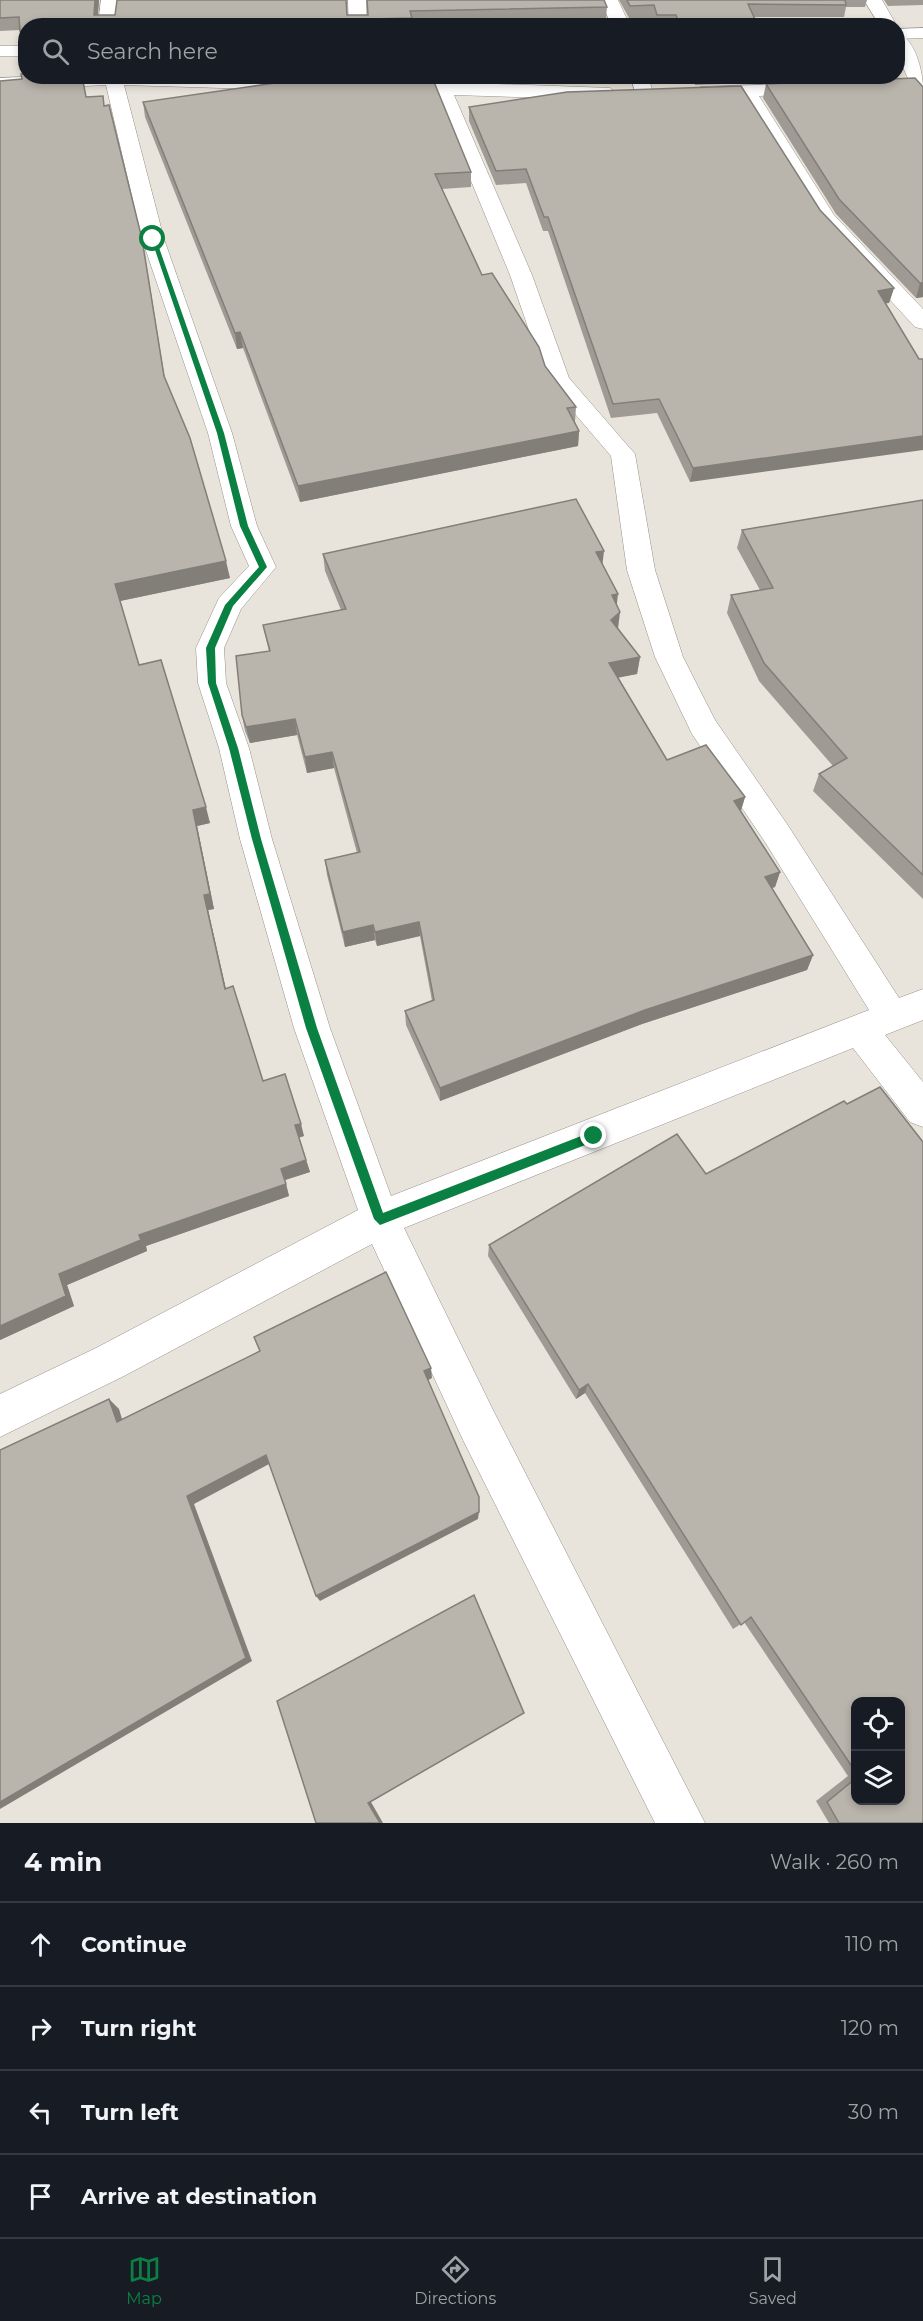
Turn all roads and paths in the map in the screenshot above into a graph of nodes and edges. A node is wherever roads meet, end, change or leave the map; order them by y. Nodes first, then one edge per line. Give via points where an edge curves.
1 (110, 0) edge
2 (357, 0) edge
3 (609, 0) edge
4 (873, 0) edge
5 (108, 18) edge
6 (358, 18) edge
7 (617, 18) edge
8 (884, 18) edge
9 (923, 33) edge
10 (905, 34) edge
11 (0, 51) edge
12 (18, 51) edge
13 (905, 54) edge
14 (18, 83) edge
15 (921, 83) edge
16 (0, 84) edge
17 (115, 84) edge
18 (305, 84) edge
19 (641, 84) edge
20 (905, 84) edge
21 (337, 85) edge
22 (407, 87) edge
23 (442, 88) junction
24 (827, 88) edge
25 (746, 92) junction
26 (645, 96) junction
27 (923, 322) edge
28 (891, 1016) edge
29 (923, 1110) edge
30 (380, 1219) junction
31 (0, 1416) edge
32 (681, 1823) edge

1 - 5 street
2 - 6 street
3 - 7 street
4 - 8 street
9 - 10 street
11 - 12 street
13 - 15 street
14 - 16 street
15 - 20 street
17 - 30 street via 153,239 220,433 244,526 263,567 229,605 210,648 212,683 234,748 256,839 312,1028
18 - 21 street
19 - 26 street
22 - 23 street
23 - 26 street
23 - 28 street via 521,275 558,380 623,454 641,570 669,657 703,726 776,833
24 - 25 street
25 - 26 street
25 - 27 street via 826,219
28 - 29 street
28 - 30 street
30 - 31 street
30 - 32 street via 478,1425

